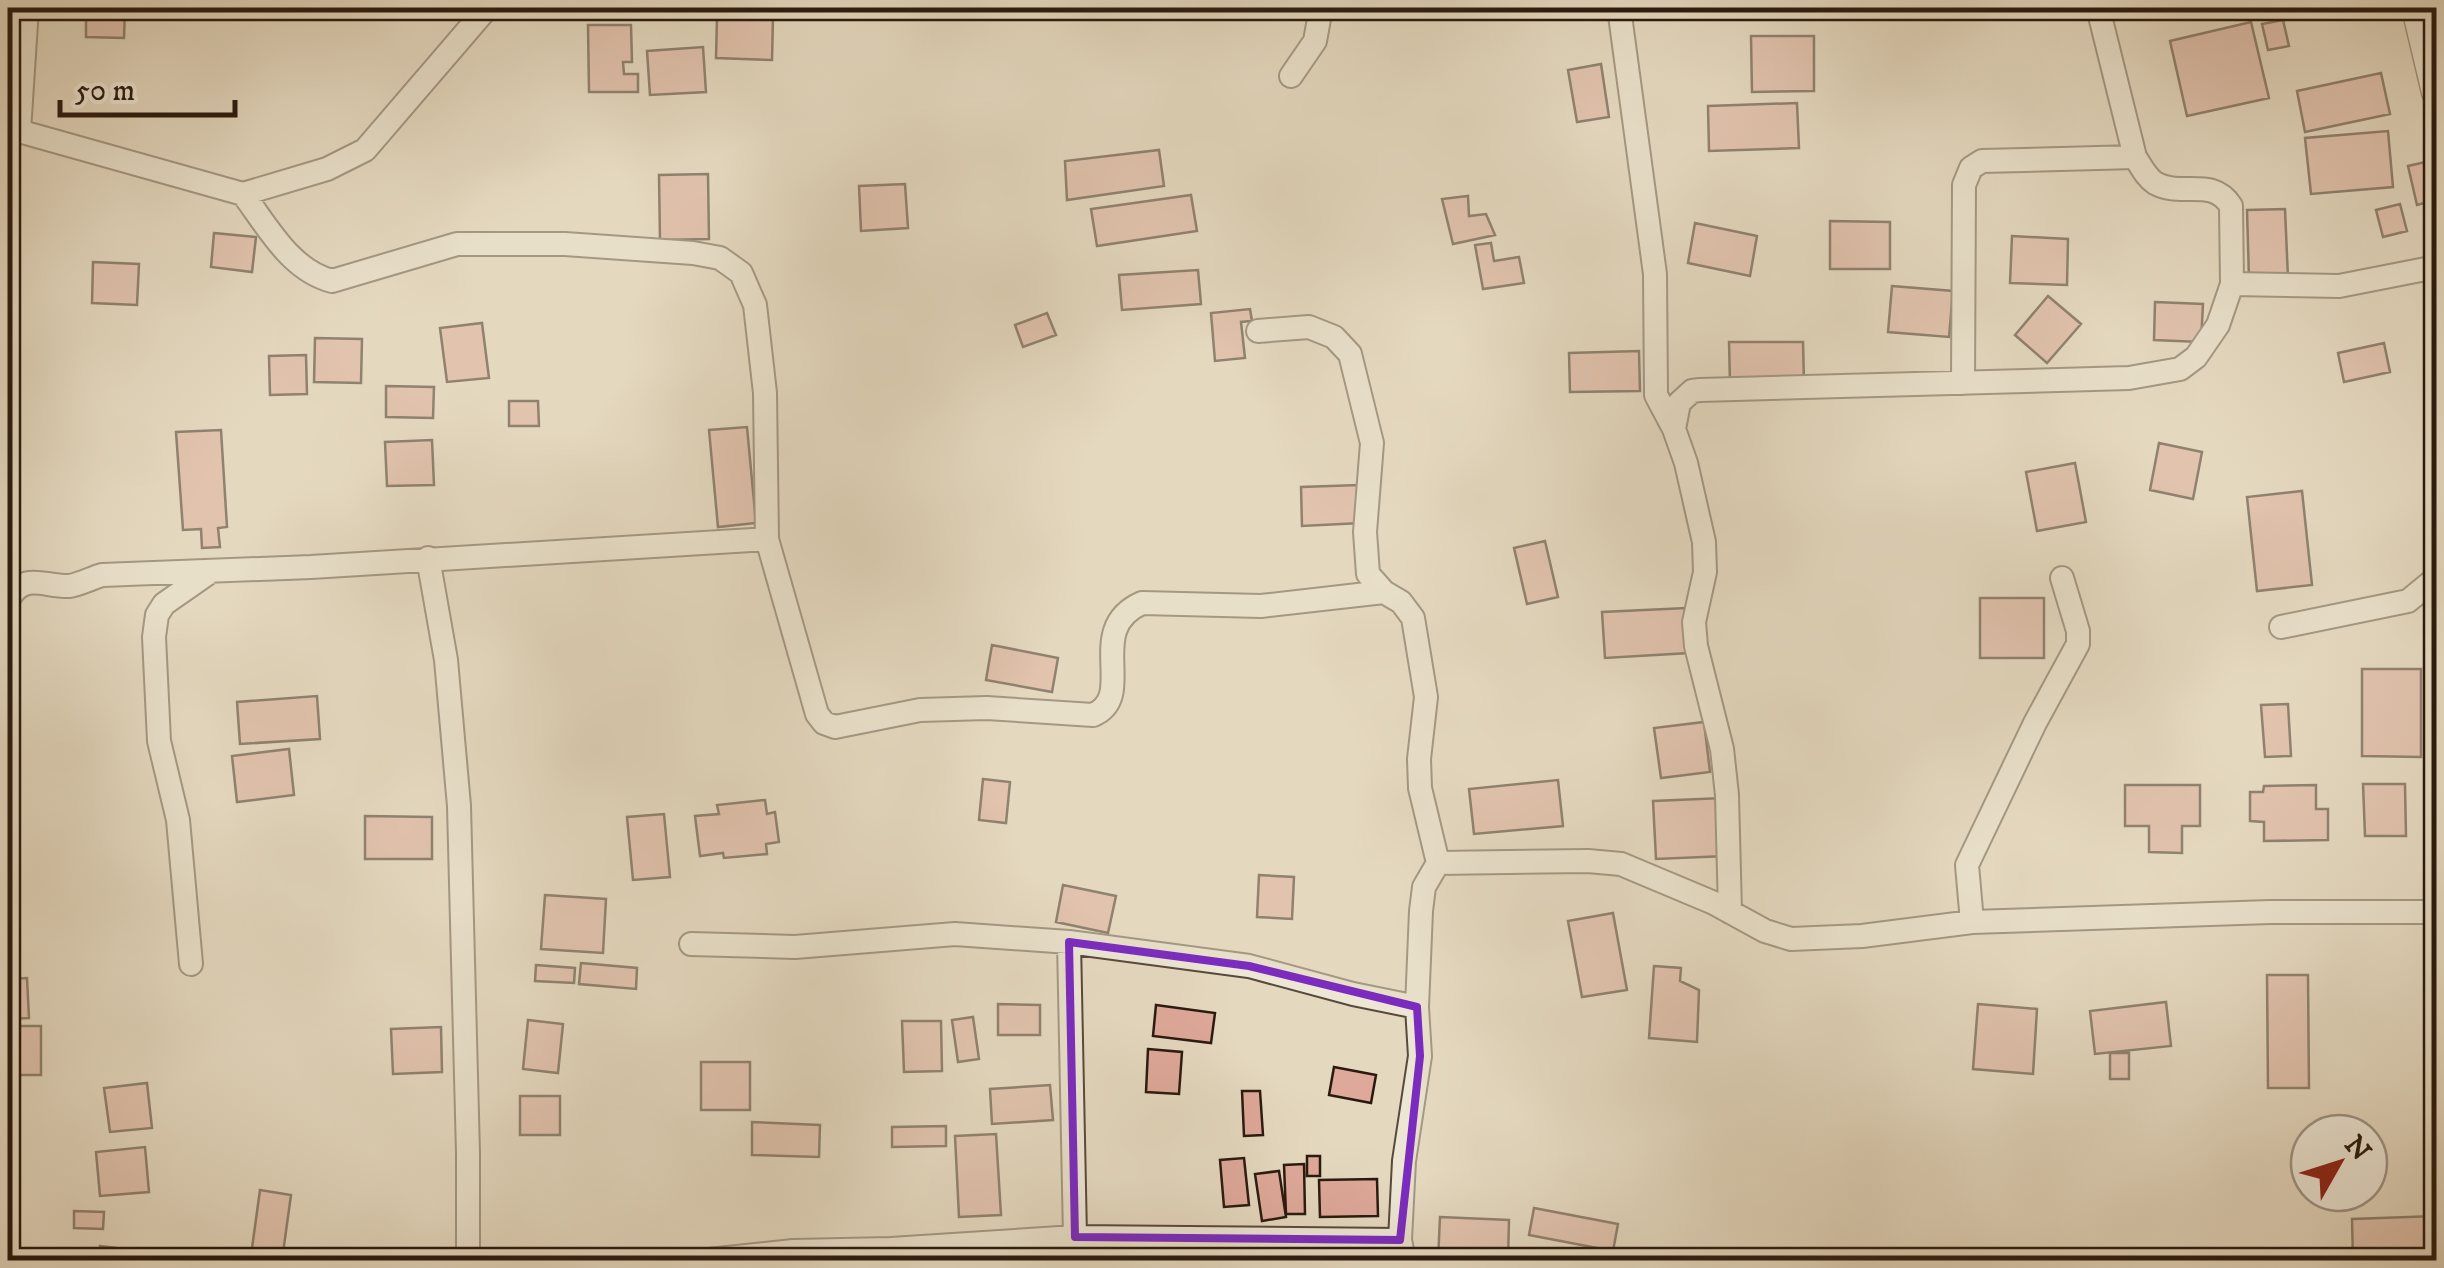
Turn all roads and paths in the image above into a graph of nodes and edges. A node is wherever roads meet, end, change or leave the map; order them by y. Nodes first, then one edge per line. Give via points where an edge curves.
1 (28, 8) edge
2 (487, 8) edge
3 (1321, 8) edge
4 (1619, 8) edge
5 (2098, 8) edge
6 (2416, 8) edge
7 (1291, 76) dead end
8 (2436, 92) edge
9 (14, 129) edge
10 (2135, 156) junction
11 (243, 194) junction
12 (2436, 266) edge
13 (2232, 284) junction
14 (1258, 331) dead end
15 (1963, 383) junction
16 (1674, 429) junction
17 (767, 538) junction
18 (428, 558) junction
19 (210, 572) junction
20 (2062, 578) dead end
21 (2436, 578) edge
22 (1384, 592) junction
23 (8, 600) edge
24 (2281, 627) dead end
25 (1438, 863) junction
26 (1730, 912) junction
27 (2436, 912) edge
28 (1972, 922) junction
29 (1069, 942) junction
30 (691, 944) dead end
31 (191, 964) dead end
32 (1418, 1008) junction
33 (1075, 1237) junction
34 (1402, 1250) edge
35 (892, 1255) edge
36 (468, 1260) edge
37 (708, 1260) edge

1 - 9 street
2 - 11 street via 365,150 327,170
3 - 7 street via 1315,40
4 - 16 street via 1655,274 1656,395
5 - 10 street
6 - 8 street
9 - 11 street
10 - 13 street via 2155,182 2224,195 2231,206
10 - 15 street via 1982,161 1971,168 1964,185
11 - 17 street via 298,266 332,282 456,244 564,244 720,258 741,273 754,305 766,393
12 - 13 street via 2338,286
13 - 15 street via 2218,325 2180,370
14 - 22 street via 1309,327 1334,336 1350,354 1372,444 1368,574
15 - 16 street via 1700,390 1679,403
16 - 26 street via 1704,542 1694,622 1722,749
17 - 18 street
17 - 22 street via 817,714 835,727 920,710 1092,715 1111,702 1114,629 1142,603 1261,606
18 - 19 street
18 - 36 street via 446,660 459,806
19 - 23 street via 102,575 70,586 28,583
19 - 31 street via 164,604 154,637 160,742 178,820
20 - 28 street via 2078,644 1967,866
21 - 24 street via 2408,601
22 - 25 street via 1413,618 1419,646 1426,697 1420,788
25 - 26 street via 1621,864
25 - 32 street via 1424,887
26 - 28 street via 1791,938
27 - 28 street
29 - 30 street via 916,934 795,947
29 - 32 street via 1248,966
29 - 33 street
32 - 34 street via 1420,1056 1404,1161
33 - 34 street
33 - 35 street
35 - 37 street via 794,1251

